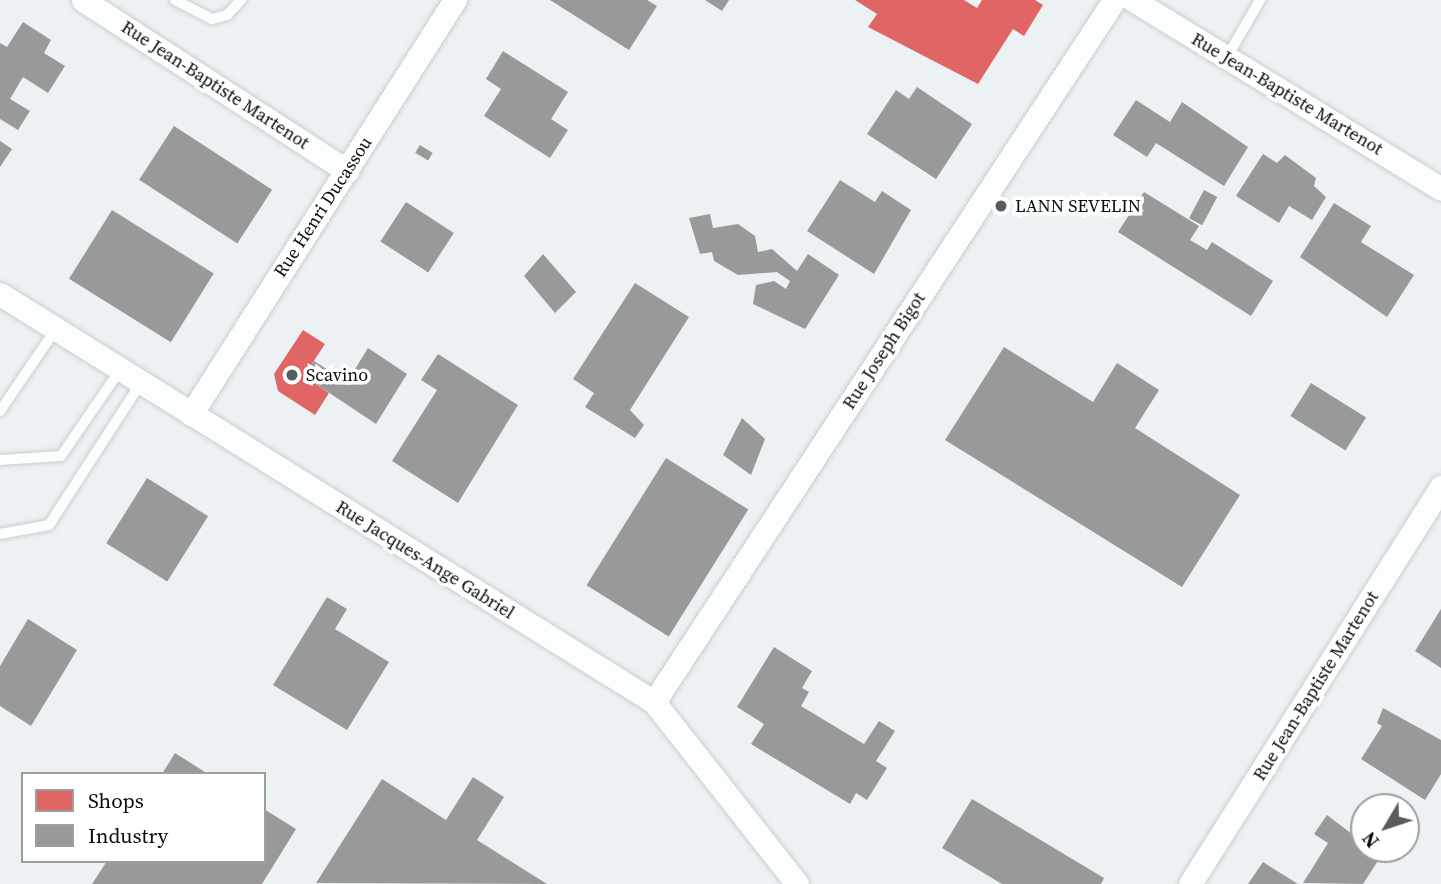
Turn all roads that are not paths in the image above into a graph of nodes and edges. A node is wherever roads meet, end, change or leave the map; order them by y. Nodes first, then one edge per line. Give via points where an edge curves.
1 (83, 0) edge
2 (175, 0) edge
3 (241, 0) edge
4 (455, 0) edge
5 (1114, 0) edge
6 (1133, 0) edge
7 (1259, 0) edge
8 (1227, 57) junction
9 (347, 171) junction
10 (1441, 188) edge
11 (0, 295) edge
12 (55, 329) junction
13 (120, 370) junction
14 (141, 383) junction
15 (0, 411) edge
16 (191, 414) junction
17 (0, 460) edge
18 (1441, 487) edge
19 (0, 534) edge
20 (654, 702) junction
21 (797, 884) edge
22 (1190, 884) edge

1 - 9 street, Rue Jean-Baptiste Martenot
2 - 3 lane via 212,19 227,15
4 - 9 street, Rue Henri Ducassou
5 - 20 street, Rue Joseph Bigot
6 - 8 street, Rue Jean-Baptiste Martenot
7 - 8 lane
8 - 10 street, Rue Jean-Baptiste Martenot
9 - 16 street, Rue Henri Ducassou
11 - 12 street, Rue Jacques-Ange Gabriel
12 - 13 street, Rue Jacques-Ange Gabriel
12 - 15 lane
13 - 14 street, Rue Jacques-Ange Gabriel
13 - 17 lane via 61,456
14 - 16 street, Rue Jacques-Ange Gabriel
14 - 19 lane via 49,525
16 - 20 street, Rue Jacques-Ange Gabriel
18 - 22 street, Rue Jean-Baptiste Martenot
20 - 21 street, Rue Jacques-Ange Gabriel

